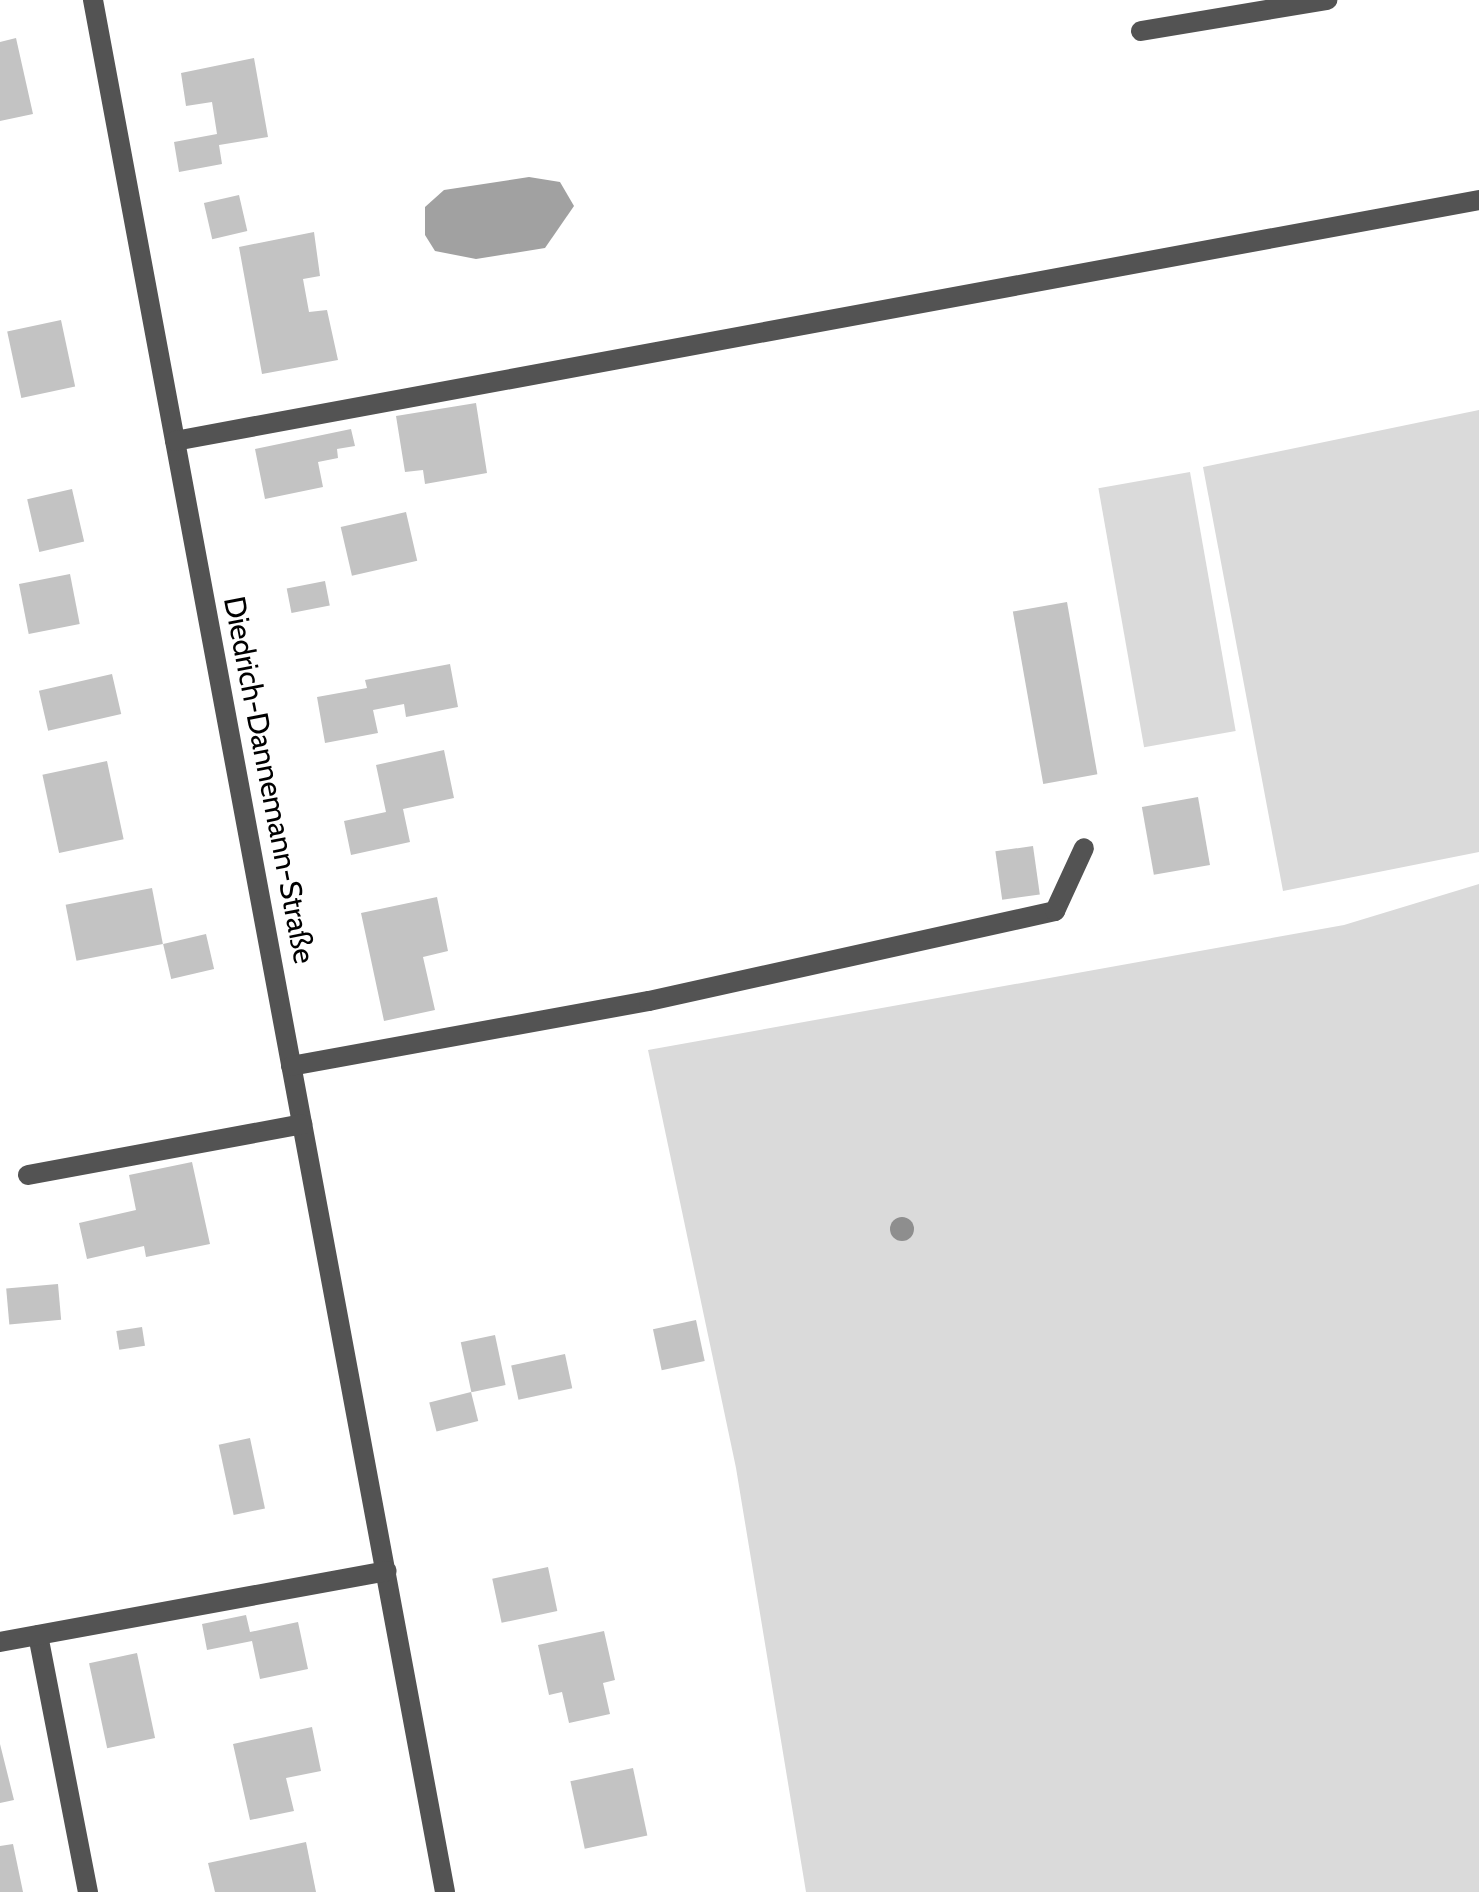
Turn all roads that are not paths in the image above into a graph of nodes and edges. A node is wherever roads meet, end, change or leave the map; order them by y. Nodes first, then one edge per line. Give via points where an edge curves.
1 (93, 0) edge
2 (1327, 0) edge
3 (1141, 31) dead end
4 (1479, 200) edge
5 (175, 441) junction
6 (1084, 848) dead end
7 (291, 1066) junction
8 (302, 1124) junction
9 (28, 1175) dead end
10 (387, 1571) junction
11 (38, 1635) junction
12 (0, 1642) edge
13 (88, 1892) edge
14 (445, 1892) edge

1 - 5 street, Diedrich-Dannemann-Straße
2 - 3 street
4 - 5 street
5 - 7 street, Diedrich-Dannemann-Straße
6 - 7 street via 1055,911 649,1001
7 - 8 street, Diedrich-Dannemann-Straße
8 - 9 street
8 - 10 street, Diedrich-Dannemann-Straße
10 - 11 street
10 - 14 street, Diedrich-Dannemann-Straße
11 - 12 street
11 - 13 street

